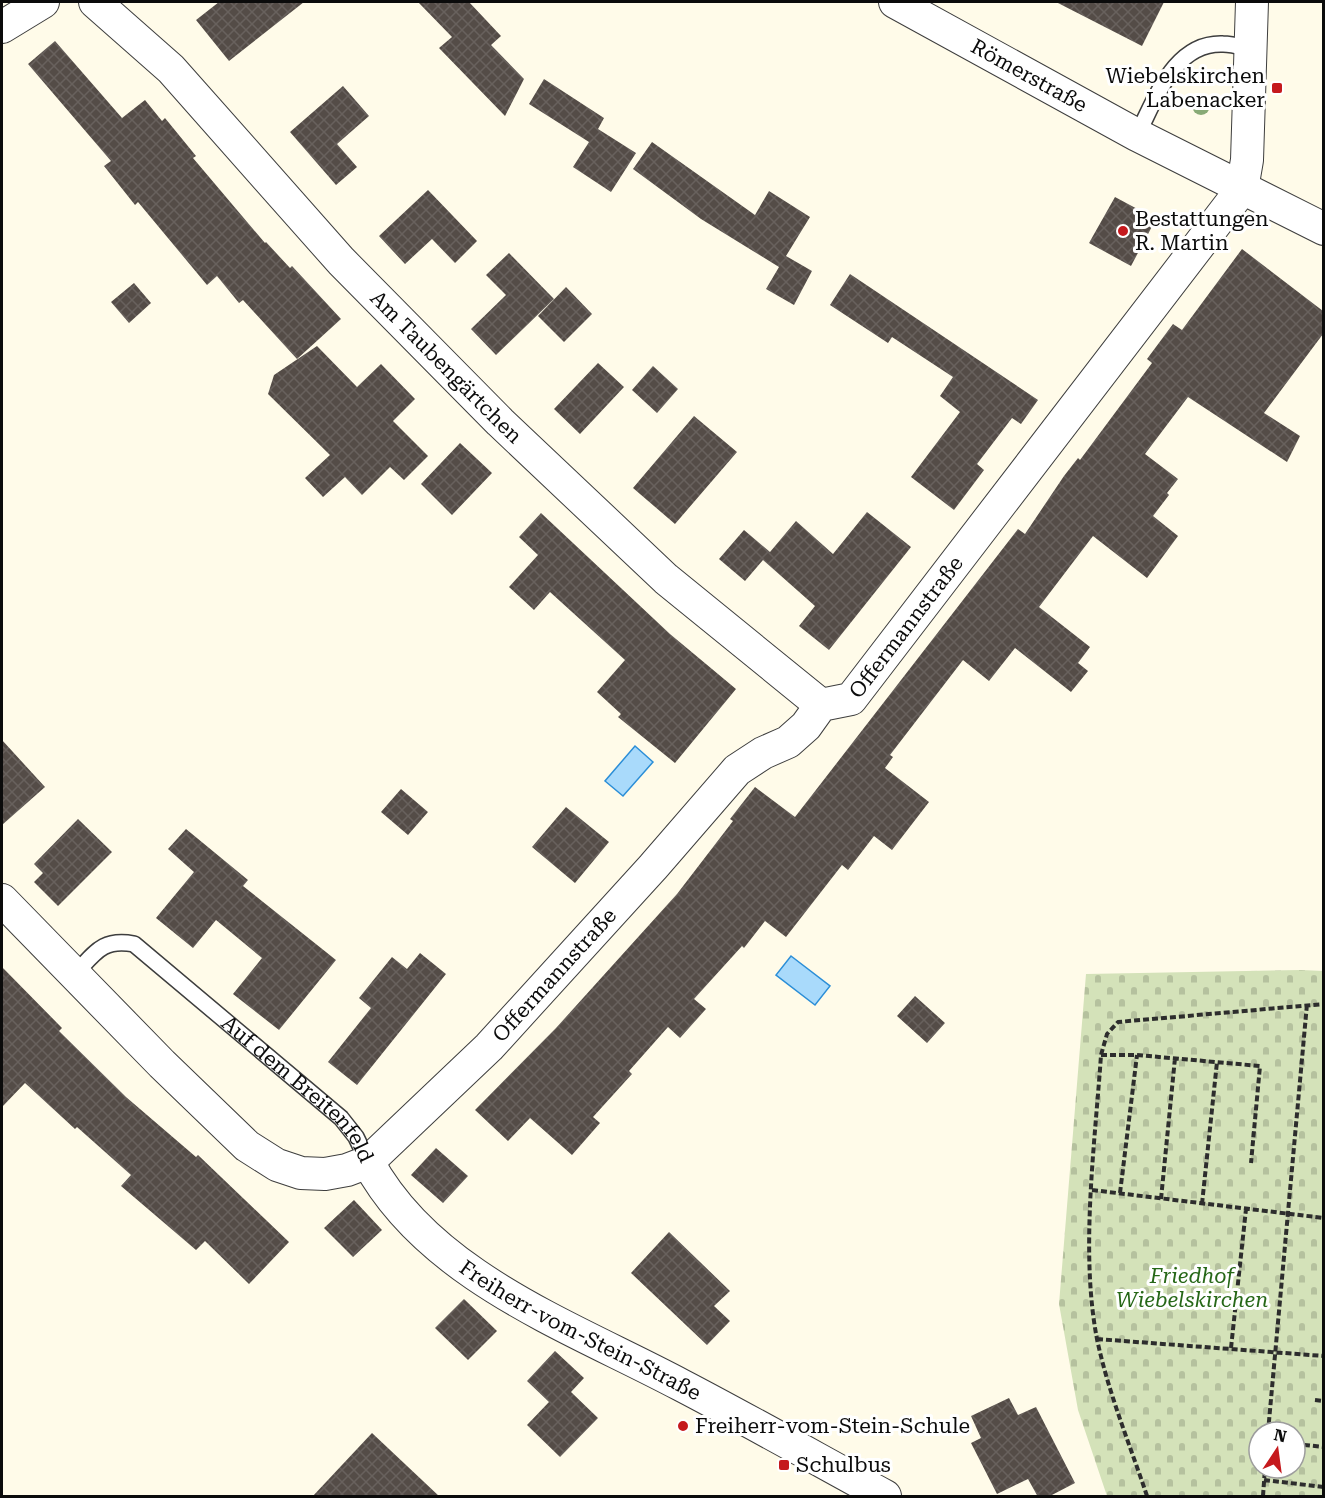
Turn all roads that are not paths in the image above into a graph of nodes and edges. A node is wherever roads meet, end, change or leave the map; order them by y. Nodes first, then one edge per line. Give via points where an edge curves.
1 (42, 2) edge
2 (95, 2) edge
3 (895, 2) edge
4 (1252, 2) edge
5 (2, 27) edge
6 (1251, 49) junction
7 (1137, 135) junction
8 (1242, 189) junction
9 (1323, 229) edge
10 (821, 705) junction
11 (2, 900) edge
12 (74, 975) junction
13 (368, 1162) junction
14 (885, 1497) edge

1 - 5 street
2 - 10 street, Am Taubengärtchen via 171,69 341,261 500,422 666,579
3 - 7 street, Römerstraße
4 - 6 street
6 - 7 lane via 1222,44 1193,50 1172,69
6 - 8 street via 1247,160
7 - 8 street, Römerstraße
8 - 9 street, Römerstraße
8 - 10 street, Offermannstraße via 868,680 851,699
10 - 13 street, Offermannstraße via 788,742 737,770 489,1047
11 - 12 street, Auf dem Breitenfeld
12 - 13 street, Auf dem Breitenfeld via 247,1146 277,1165 301,1173 325,1174
12 - 13 lane, Auf dem Breitenfeld via 101,947 116,941 134,944 341,1118
13 - 14 street, Freiherr-vom-Stein-Straße via 381,1186 404,1213 461,1266 507,1295

